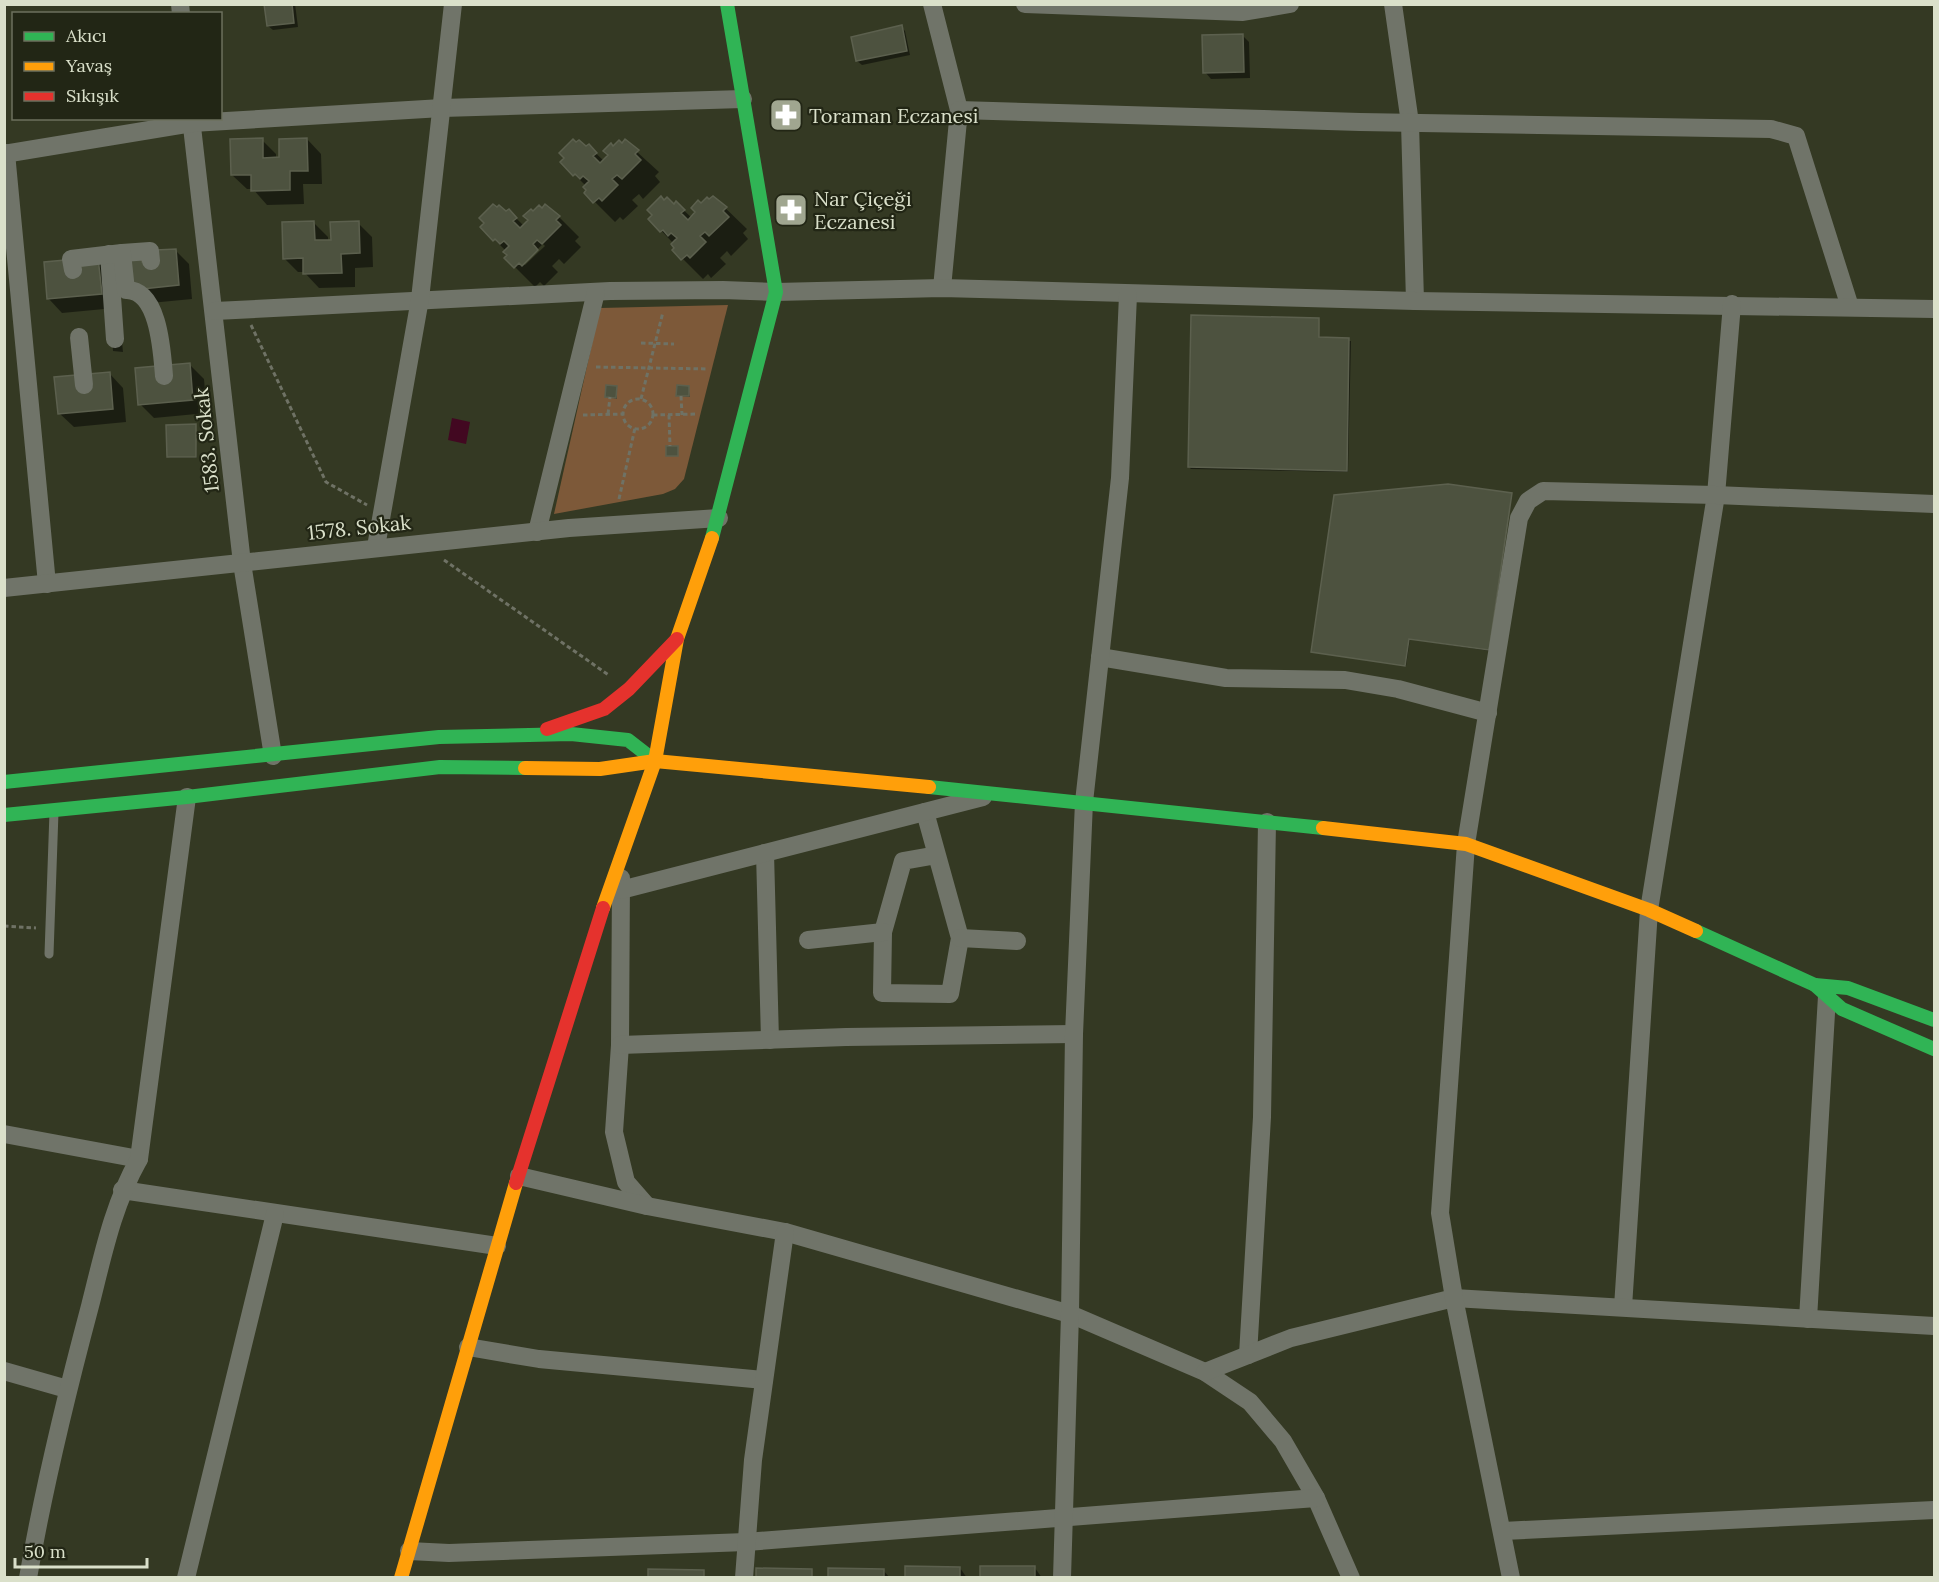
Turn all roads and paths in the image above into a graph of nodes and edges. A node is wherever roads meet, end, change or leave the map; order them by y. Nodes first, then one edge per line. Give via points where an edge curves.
1 (453, 4) edge
2 (727, 4) edge
3 (932, 4) edge
4 (1025, 4) edge
5 (1290, 4) edge
6 (1393, 4) edge
7 (743, 99) junction
8 (442, 108) junction
9 (959, 110) junction
10 (222, 119) edge
11 (210, 120) edge
12 (191, 121) edge
13 (1410, 123) junction
14 (5, 153) edge
15 (116, 254) junction
16 (151, 261) dead end
17 (73, 270) dead end
18 (942, 288) junction
19 (596, 292) junction
20 (776, 292) junction
21 (1128, 295) junction
22 (420, 299) junction
23 (1415, 301) junction
24 (1732, 304) junction
25 (1850, 307) junction
26 (243, 309) junction
27 (1935, 309) edge
28 (215, 311) junction
29 (663, 312) dead end
30 (79, 337) dead end
31 (115, 339) dead end
32 (640, 343) dead end
33 (655, 343) junction
34 (674, 344) dead end
35 (591, 367) dead end
36 (649, 368) junction
37 (708, 369) dead end
38 (164, 375) dead end
39 (84, 385) dead end
40 (681, 396) dead end
41 (610, 397) dead end
42 (641, 399) junction
43 (608, 414) junction
44 (623, 414) junction
45 (697, 414) dead end
46 (580, 415) dead end
47 (653, 415) junction
48 (669, 415) junction
49 (682, 415) junction
50 (635, 428) junction
51 (670, 446) dead end
52 (1716, 495) junction
53 (619, 499) dead end
54 (1935, 504) edge
55 (382, 514) junction
56 (719, 518) junction
57 (537, 532) junction
58 (420, 543) junction
59 (376, 547) junction
60 (242, 563) junction
61 (47, 584) junction
62 (4, 588) edge
63 (677, 639) junction
64 (1100, 657) junction
65 (629, 689) junction
66 (1488, 713) junction
67 (531, 735) junction
68 (273, 756) junction
69 (654, 761) junction
70 (4, 782) edge
71 (995, 794) junction
72 (187, 797) junction
73 (1084, 802) junction
74 (54, 810) junction
75 (925, 812) junction
76 (4, 815) edge
77 (1267, 822) junction
78 (1466, 844) junction
79 (622, 850) junction
80 (765, 853) junction
81 (937, 855) junction
82 (621, 890) junction
83 (1649, 910) junction
84 (4, 926) edge
85 (50, 929) junction
86 (883, 932) junction
87 (960, 939) junction
88 (808, 940) dead end
89 (1017, 941) dead end
90 (49, 954) dead end
91 (1821, 990) junction
92 (1935, 1020) edge
93 (1074, 1034) junction
94 (770, 1040) junction
95 (620, 1046) junction
96 (1935, 1049) edge
97 (4, 1134) edge
98 (139, 1159) junction
99 (519, 1176) junction
100 (122, 1190) junction
101 (647, 1206) junction
102 (275, 1215) junction
103 (785, 1232) junction
104 (497, 1246) junction
105 (1454, 1298) junction
106 (1623, 1307) junction
107 (1070, 1314) junction
108 (1808, 1318) junction
109 (1935, 1326) edge
110 (468, 1347) junction
111 (1248, 1355) junction
112 (4, 1371) edge
113 (1205, 1372) junction
114 (764, 1380) junction
115 (67, 1389) junction
116 (1316, 1498) junction
117 (1935, 1510) edge
118 (1064, 1519) junction
119 (1503, 1531) junction
120 (746, 1542) junction
121 (409, 1551) junction
122 (28, 1578) edge
123 (186, 1578) edge
124 (401, 1578) edge
125 (744, 1578) edge
126 (1062, 1578) edge
127 (1351, 1578) edge
128 (1511, 1578) edge

1 - 8 street
2 - 7 street
3 - 9 street
4 - 5 street via 1244,12
6 - 13 street
7 - 8 street
7 - 20 street
8 - 10 street
8 - 22 street
9 - 13 street
9 - 18 street
11 - 12 street
12 - 14 street
12 - 28 street, 1583. Sokak
13 - 23 street
13 - 25 street via 1787,132 1796,136
14 - 61 street
15 - 16 street via 150,251
15 - 17 street via 72,259
15 - 31 street
15 - 38 street via 126,290 134,290 145,298 159,330
18 - 20 street
18 - 21 street
19 - 20 street
19 - 22 street
19 - 57 street
20 - 56 street
21 - 23 street
21 - 64 street via 1120,478
22 - 26 street
22 - 55 street
23 - 24 street
24 - 25 street
24 - 52 street
25 - 27 street
26 - 28 street
26 - 55 path via 326,482
28 - 60 street, 1583. Sokak
29 - 33 path
30 - 39 street
32 - 33 path
33 - 34 path
33 - 36 path
35 - 36 path
36 - 37 path
36 - 42 path
40 - 49 path
41 - 43 path
42 - 44 path via 633,399
42 - 47 path via 648,402
43 - 44 path
43 - 46 path
44 - 50 path via 625,424
45 - 49 path
47 - 48 path
47 - 50 path via 647,427
48 - 49 path
48 - 51 path
50 - 53 path
52 - 54 street
52 - 66 street via 1543,492 1528,501 1519,518
52 - 83 street
55 - 59 street
56 - 57 street, 1578. Sokak
56 - 63 street
57 - 58 street, 1578. Sokak
58 - 59 street, 1578. Sokak
58 - 65 path
59 - 60 street, 1578. Sokak
60 - 61 street, 1578. Sokak
60 - 68 street, 1583. Sokak
61 - 62 street, 1578. Sokak
63 - 65 street
63 - 69 street
64 - 66 street via 1226,678 1345,680 1398,689
64 - 73 street
65 - 67 street via 604,709
66 - 78 street
67 - 68 street via 439,737
67 - 69 street via 628,740
68 - 70 street
69 - 71 street
69 - 72 street via 600,769 440,767
69 - 79 street
71 - 73 street
71 - 75 street
72 - 74 street
72 - 98 street
73 - 77 street
73 - 93 street
74 - 76 street
74 - 85 lane
75 - 80 street
75 - 81 street
77 - 78 street
77 - 111 street via 1262,1117
78 - 83 street
78 - 105 street via 1440,1213
79 - 82 street
79 - 99 street
80 - 82 street
80 - 94 street
81 - 86 street via 903,861
81 - 87 street
82 - 95 street
83 - 91 street
83 - 106 street
84 - 85 path
85 - 90 lane
86 - 87 street via 882,993 950,994
86 - 88 street
87 - 89 street
91 - 92 street via 1848,988
91 - 96 street via 1842,1009
91 - 108 street
93 - 94 street
93 - 107 street
94 - 95 street
95 - 101 street via 614,1132 626,1182
97 - 98 street
98 - 100 street
99 - 101 street
99 - 104 street
100 - 102 street
100 - 115 street
101 - 103 street
102 - 104 street
102 - 123 street
103 - 107 street
103 - 114 street
104 - 110 street
105 - 106 street
105 - 111 street via 1291,1338
105 - 119 street
106 - 108 street
107 - 113 street
107 - 118 street
108 - 109 street
110 - 114 street via 539,1359
110 - 121 street
111 - 113 street
112 - 115 street
113 - 116 street via 1250,1402 1283,1441
114 - 120 street
115 - 122 street
116 - 118 street
116 - 127 street
117 - 119 street
118 - 120 street
118 - 126 street
119 - 128 street
120 - 121 street via 449,1553
120 - 125 street
121 - 124 street

